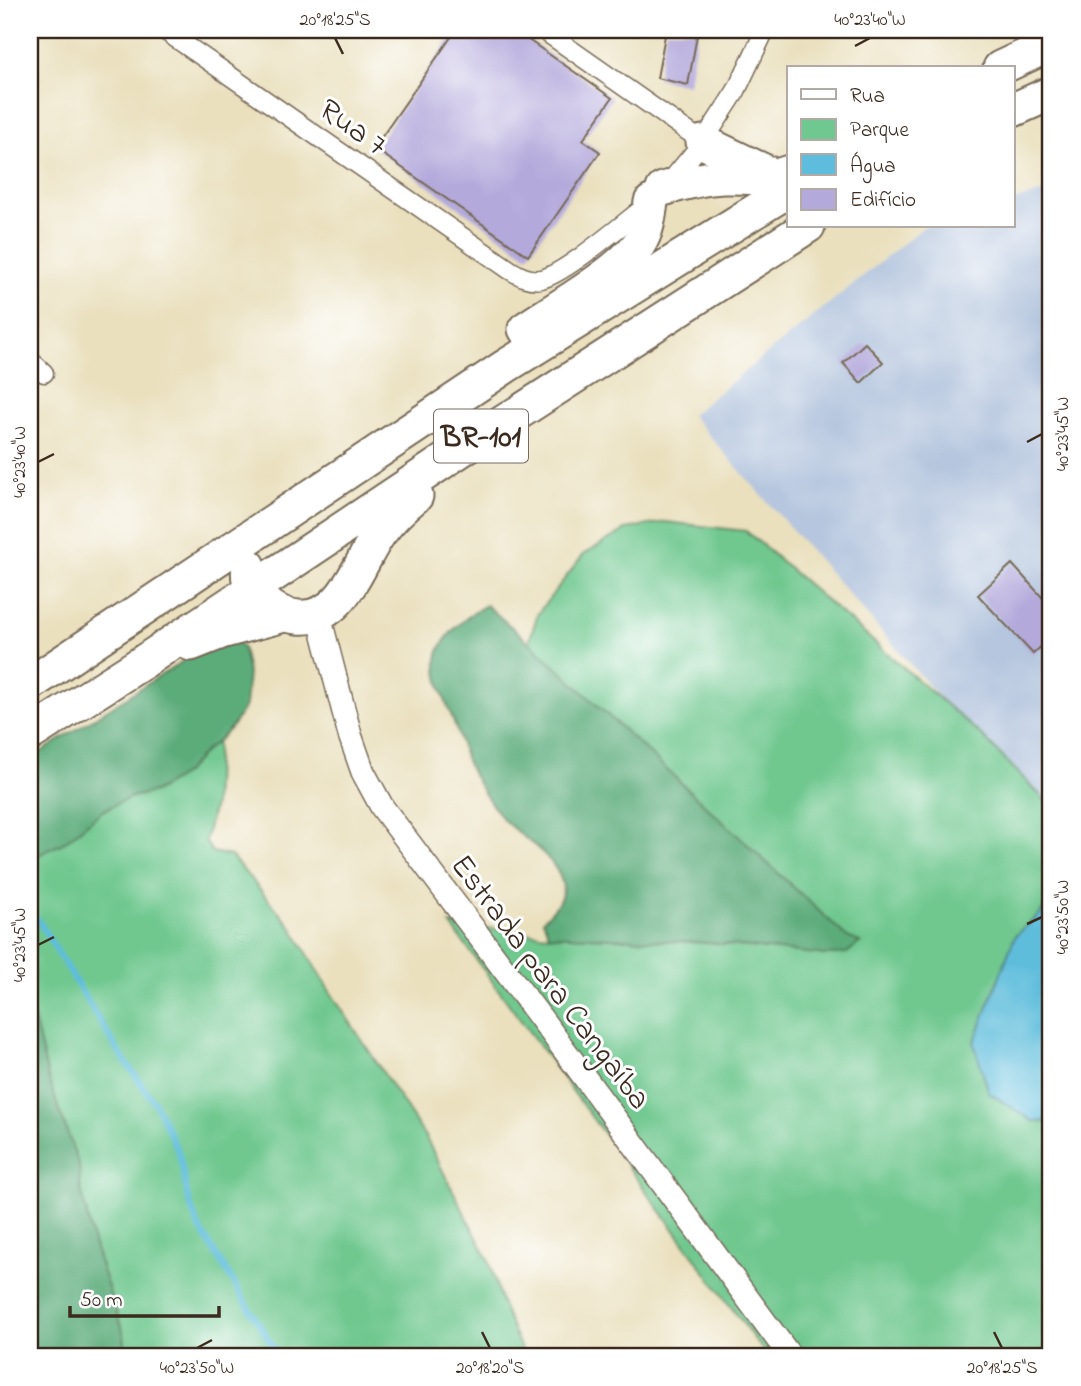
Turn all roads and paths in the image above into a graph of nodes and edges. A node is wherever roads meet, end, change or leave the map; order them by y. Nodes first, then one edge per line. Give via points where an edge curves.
1 (164, 30) edge
2 (543, 30) edge
3 (765, 30) edge
4 (1051, 44) edge
5 (1004, 66) edge
6 (1051, 93) edge
7 (1014, 110) edge
8 (703, 142) junction
9 (785, 180) edge
10 (657, 196) junction
11 (805, 228) edge
12 (713, 287) junction
13 (30, 360) edge
14 (44, 373) dead end
15 (424, 422) junction
16 (313, 495) junction
17 (251, 588) junction
18 (284, 615) junction
19 (319, 616) junction
20 (143, 662) junction
21 (30, 684) edge
22 (30, 734) edge
23 (790, 1356) edge

1 - 10 street, Rua 7 via 525,279 559,271
2 - 8 street
3 - 8 street via 736,91
4 - 5 highway
6 - 7 highway
8 - 9 highway
8 - 10 street
9 - 10 highway via 709,178
9 - 15 highway, BR-101
10 - 16 highway via 640,243 621,263 338,458
11 - 12 highway, BR-101
12 - 17 highway, BR-101
12 - 19 highway via 686,326 399,509 341,598
13 - 14 street
15 - 16 highway, BR-101
15 - 17 highway via 408,450 252,557
16 - 21 highway, BR-101
17 - 18 highway
17 - 20 highway
18 - 19 highway
18 - 20 highway via 224,631
19 - 23 street, Estrada para Cangaíba via 350,735 382,807
20 - 22 highway

